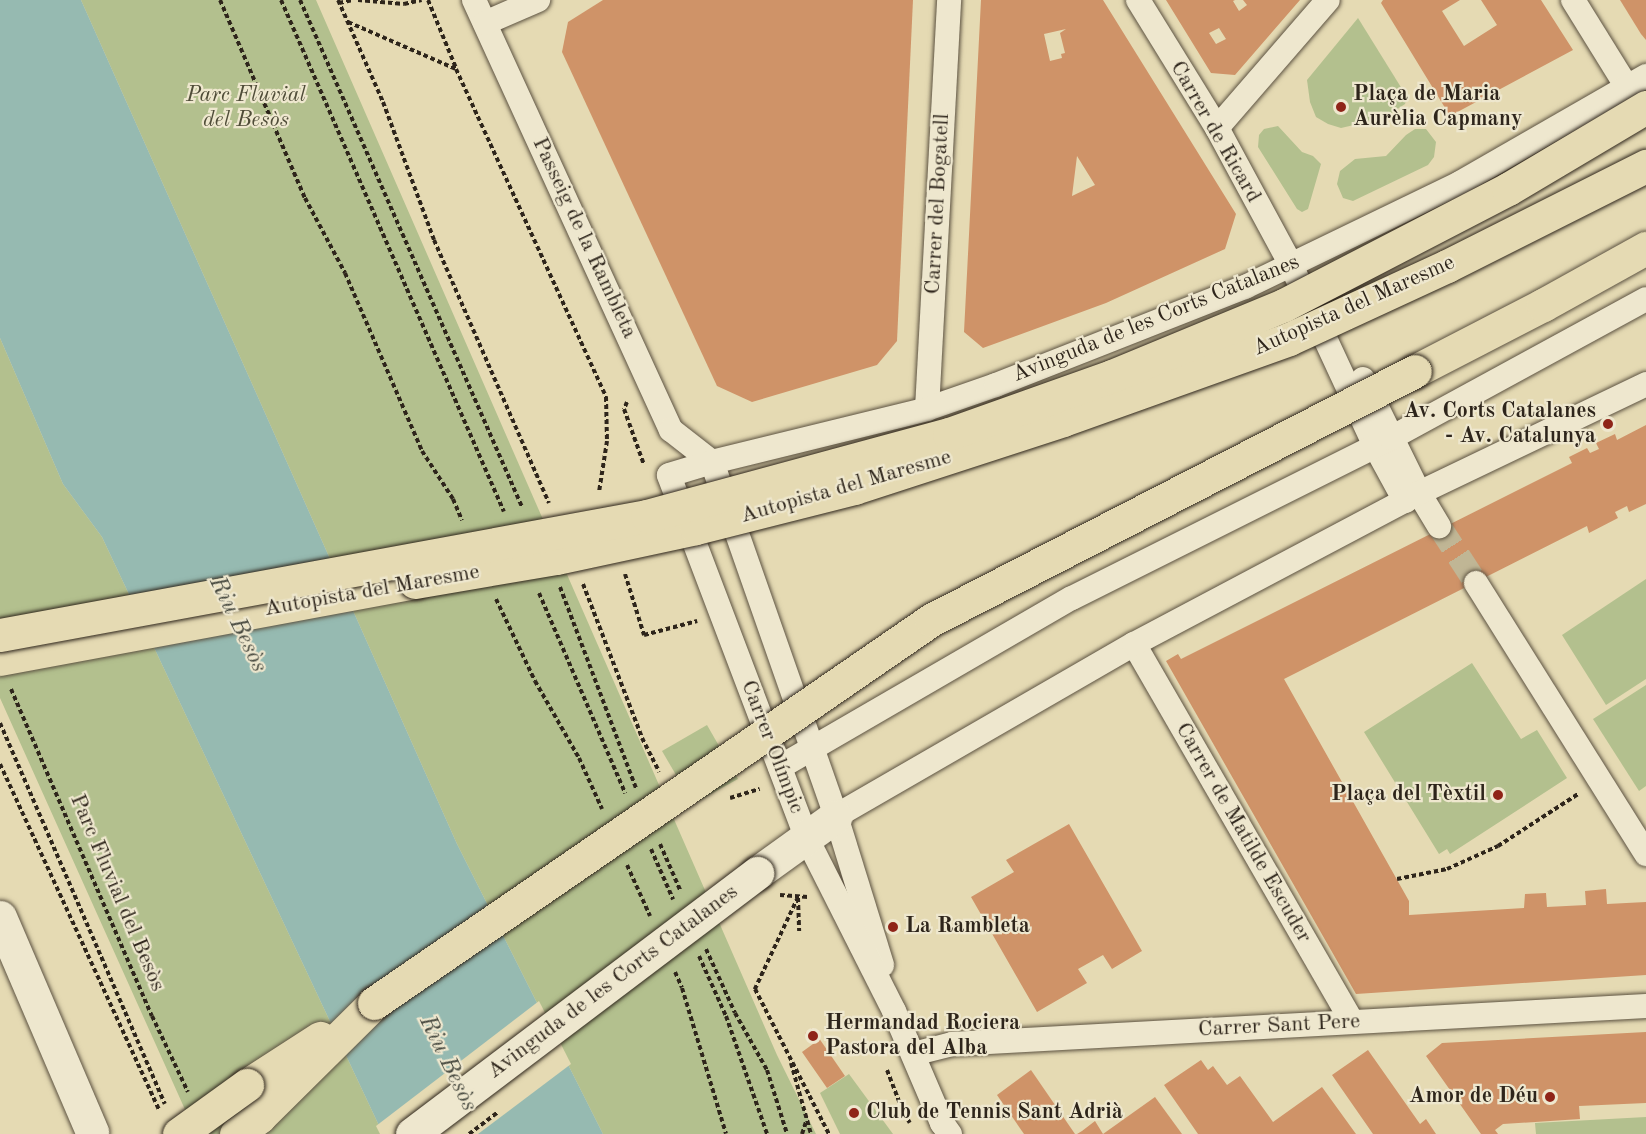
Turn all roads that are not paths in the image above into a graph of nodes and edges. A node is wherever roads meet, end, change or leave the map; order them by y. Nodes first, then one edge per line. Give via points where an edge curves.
1 (474, 0) edge
2 (538, 0) edge
3 (949, 0) edge
4 (1137, 0) edge
5 (1328, 0) edge
6 (1573, 0) edge
7 (485, 23) junction
8 (1640, 90) edge
9 (1217, 128) junction
10 (1646, 166) edge
11 (1646, 248) edge
12 (1297, 262) junction
13 (1646, 299) edge
14 (1646, 384) edge
15 (927, 409) junction
16 (1383, 442) junction
17 (712, 462) junction
18 (669, 475) joint
19 (1412, 497) junction
20 (689, 504) junction
21 (783, 507) junction
22 (1439, 526) tunnel mouth
23 (1476, 583) tunnel mouth
24 (0, 635) edge
25 (1134, 644) junction
26 (5, 672) edge
27 (812, 748) junction
28 (780, 767) junction
29 (836, 816) junction
30 (807, 839) junction
31 (1646, 854) edge
32 (0, 917) edge
33 (374, 1003) junction
34 (1646, 1006) edge
35 (894, 1011) junction
36 (1352, 1021) junction
37 (913, 1054) junction
38 (170, 1120) edge
39 (246, 1128) edge
40 (92, 1132) dead end
41 (412, 1134) edge
42 (950, 1134) edge

1 - 7 street, Passeig de la Rambleta
2 - 7 street
3 - 15 street, Carrer del Bogatell
4 - 9 street, Carrer de Ricard
5 - 9 street
6 - 8 street
7 - 17 street, Passeig de la Rambleta via 671,430
8 - 12 street, Avinguda de les Corts Catalanes
8 - 20 highway, bridge via 1508,189 1284,305 1112,376 949,434
9 - 12 street, Carrer de Ricard
10 - 21 highway, Autopista del Maresme, bridge via 1447,266 1289,339 926,466
11 - 33 highway, bridge via 1533,311 931,620
12 - 15 street, Avinguda de les Corts Catalanes via 1234,292
12 - 16 street, Carrer de Ricard
13 - 16 street
14 - 19 street
15 - 17 street, Avinguda de les Corts Catalanes
16 - 19 street, Carrer de Ricard
16 - 27 street via 1072,598
17 - 18 street, Avinguda de les Corts Catalanes
17 - 27 street, Carrer Olímpic
18 - 28 street, Carrer Olímpic
19 - 22 street, Carrer de Ricard
19 - 25 street
20 - 21 highway, bridge
20 - 24 highway, bridge via 635,518
21 - 26 highway, Autopista del Maresme, bridge
23 - 31 street
25 - 29 street
25 - 36 street, Carrer de Matilde Escuder
27 - 28 street
27 - 29 street, Carrer Olímpic
28 - 30 street, Carrer Olímpic
29 - 30 street, Avinguda de les Corts Catalanes
29 - 35 street, Carrer Olímpic
30 - 35 street, Carrer Olímpic
30 - 41 street, Avinguda de les Corts Catalanes, bridge
32 - 40 street
33 - 38 highway, bridge via 247,1085
33 - 39 highway
34 - 36 street, Carrer Sant Pere
35 - 37 street, Carrer Olímpic
36 - 37 street, Carrer Sant Pere via 952,1044
37 - 42 street, Carrer Olímpic

